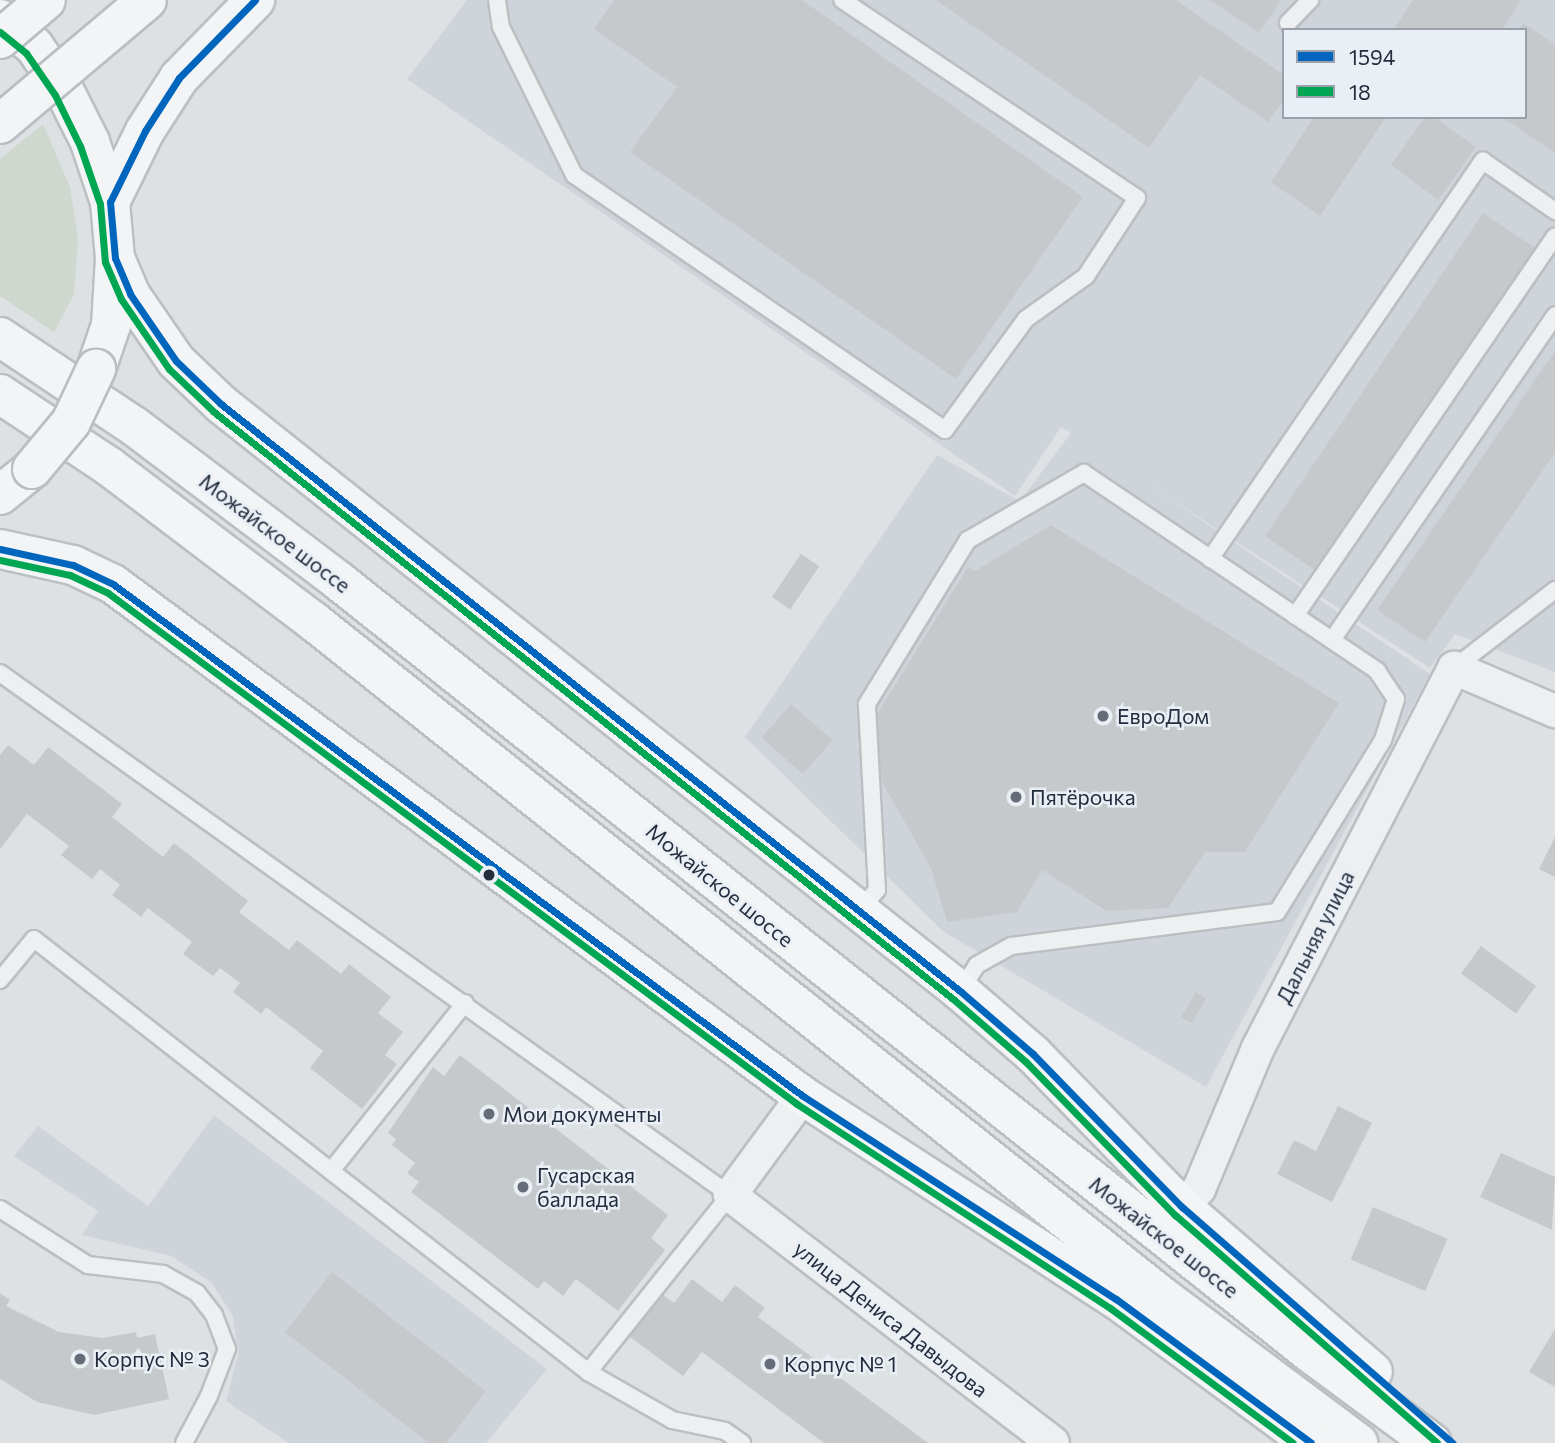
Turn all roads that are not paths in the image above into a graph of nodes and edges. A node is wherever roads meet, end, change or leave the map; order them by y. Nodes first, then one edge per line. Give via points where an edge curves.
1 (46, 0) edge
2 (147, 0) edge
3 (256, 0) edge
4 (498, 0) edge
5 (842, 0) edge
6 (1310, 0) edge
7 (0, 19) edge
8 (1288, 23) dead end
9 (0, 39) edge
10 (0, 124) edge
11 (110, 202) junction
12 (1555, 211) edge
13 (1555, 236) edge
14 (115, 258) junction
15 (1555, 315) edge
16 (0, 337) edge
17 (0, 394) edge
18 (0, 495) edge
19 (0, 549) edge
20 (1210, 559) junction
21 (1555, 590) edge
22 (1295, 616) junction
23 (1332, 640) junction
24 (1454, 668) junction
25 (0, 673) edge
26 (1555, 711) edge
27 (860, 910) junction
28 (0, 980) edge
29 (960, 991) junction
30 (465, 1003) junction
31 (803, 1096) junction
32 (331, 1171) junction
33 (730, 1195) junction
34 (1182, 1207) junction
35 (0, 1209) edge
36 (588, 1372) junction
37 (1298, 1440) edge
38 (184, 1443) edge
39 (742, 1443) edge
40 (1053, 1443) edge
41 (1357, 1443) edge
42 (1432, 1443) edge
43 (1453, 1443) edge

1 - 9 main road, bridge
2 - 10 main road, bridge
3 - 11 main road via 179,78 145,131
4 - 5 lane via 501,27 574,174 945,430 1026,319 1086,275 1137,198
6 - 8 lane
7 - 11 main road via 34,46 64,90 90,142
11 - 14 main road
12 - 20 lane via 1483,161
13 - 22 lane
14 - 18 main road, bridge via 110,325 71,422 32,470
14 - 27 main road via 131,294 176,361 221,404
15 - 23 lane
16 - 42 main road, Можайское шоссе via 134,426 340,582 1313,1355
17 - 41 main road via 110,467 313,621 1159,1294
19 - 31 main road via 73,565 113,584
20 - 22 lane
20 - 27 lane via 1084,473 968,540 867,704 877,890
21 - 24 lane
22 - 23 lane
23 - 29 lane via 1377,671 1396,699 1383,740 1277,912 1011,946 977,965
24 - 26 street
24 - 34 street, Дальняя улица via 1258,1048 1199,1189
25 - 30 lane
27 - 29 main road
28 - 32 lane via 34,939
29 - 34 main road via 1033,1054
30 - 32 lane
30 - 33 lane
31 - 33 street
31 - 37 main road via 1116,1300
32 - 36 lane
33 - 36 lane
33 - 40 street, улица Дениса Давыдова
34 - 43 main road
35 - 38 lane via 88,1265 163,1274 197,1293 215,1315 227,1349
36 - 39 lane via 672,1420 725,1431

